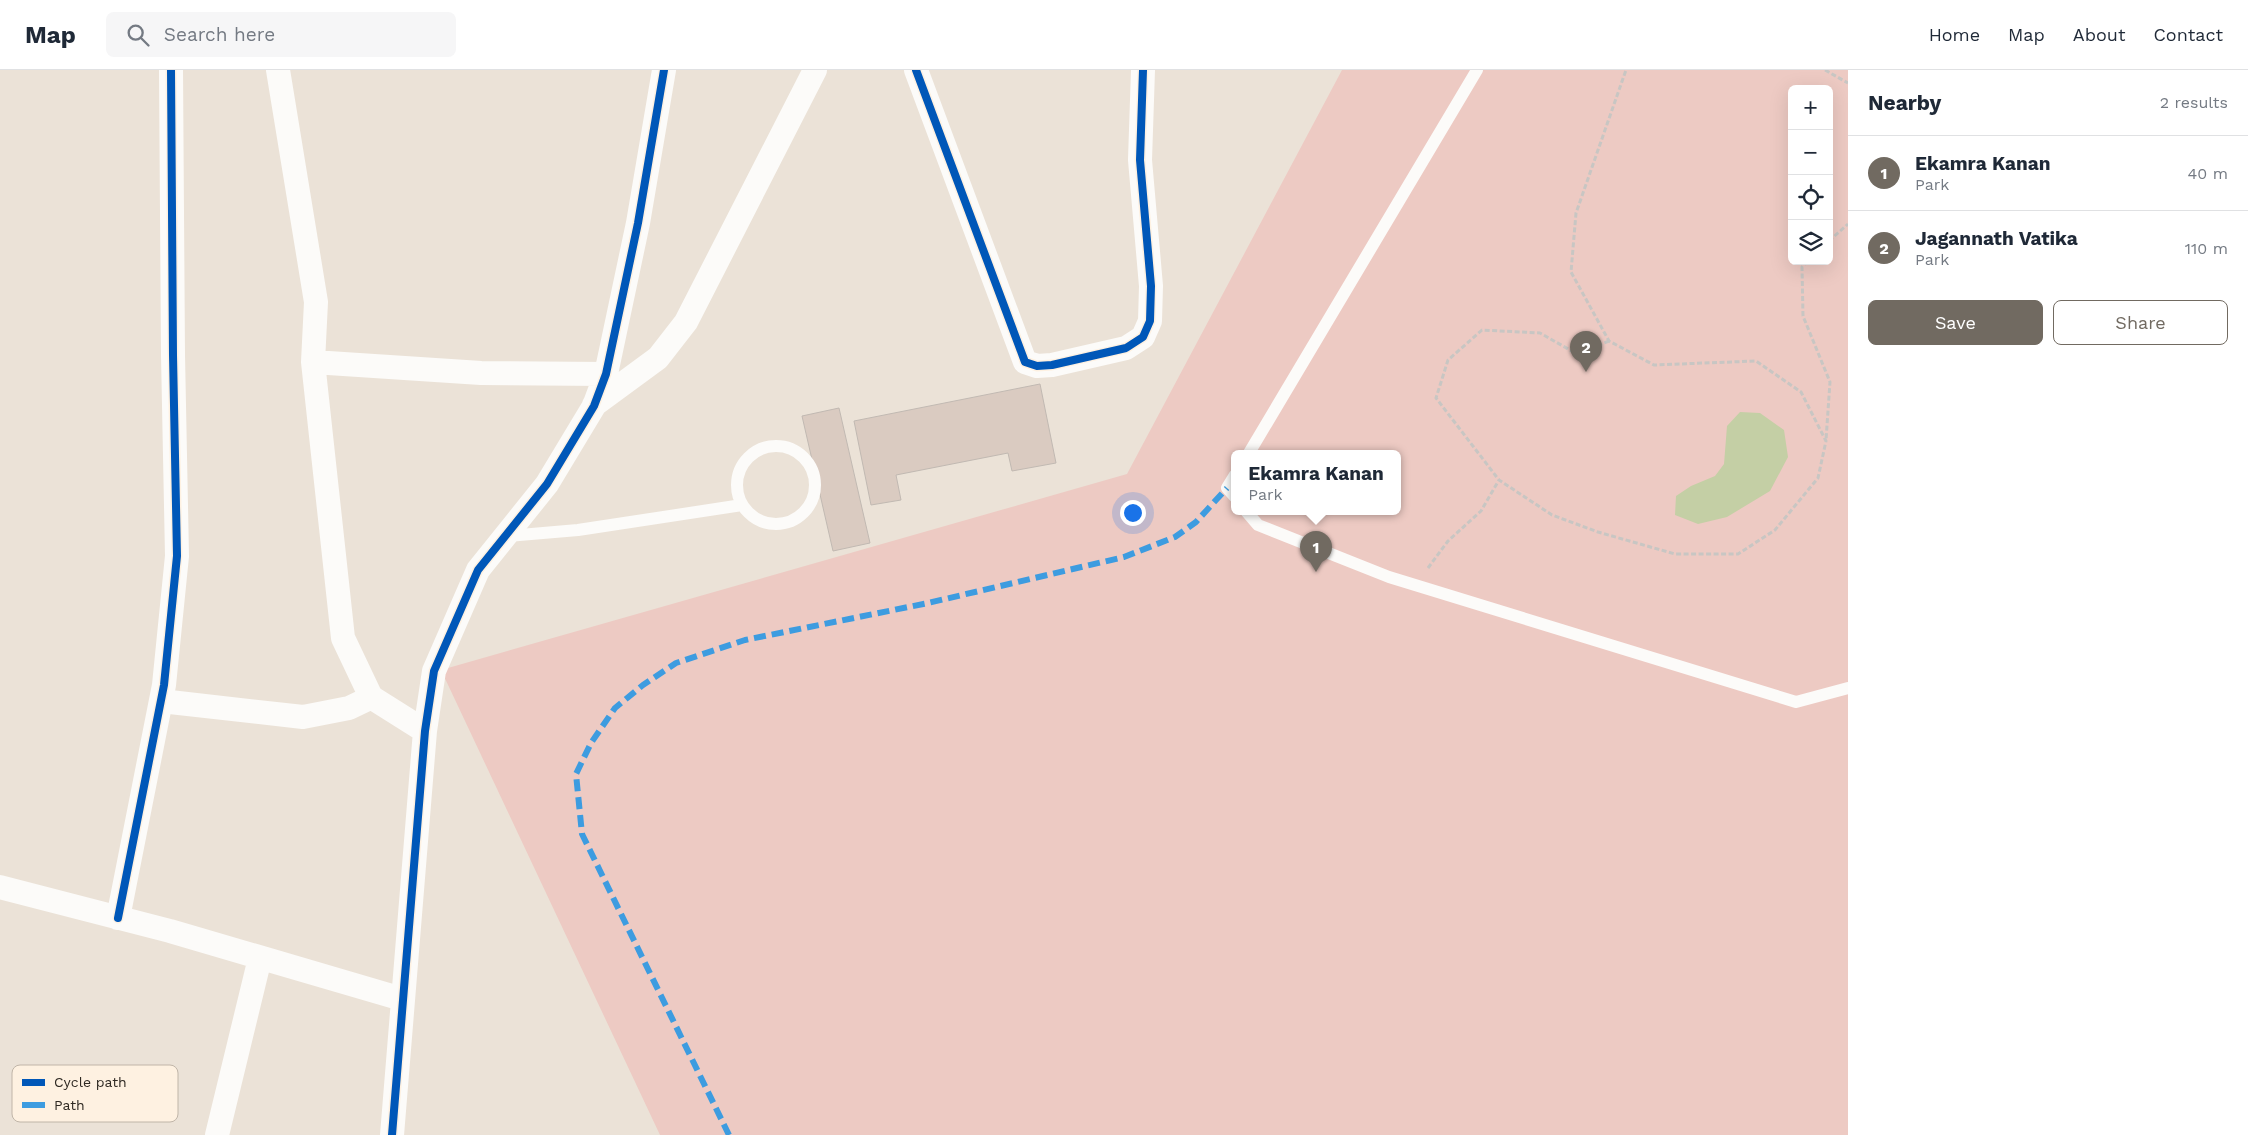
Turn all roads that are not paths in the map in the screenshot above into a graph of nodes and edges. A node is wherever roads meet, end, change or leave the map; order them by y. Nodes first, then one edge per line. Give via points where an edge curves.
1 (171, 70) edge
2 (278, 70) edge
3 (664, 70) edge
4 (815, 70) edge
5 (916, 70) edge
6 (1143, 70) edge
7 (1477, 70) edge
8 (313, 362) junction
9 (606, 374) junction
10 (594, 406) junction
11 (1251, 450) edge
12 (1231, 482) edge
13 (1231, 492) edge
14 (742, 506) junction
15 (1249, 515) edge
16 (505, 536) junction
17 (1848, 688) edge
18 (372, 697) junction
19 (161, 701) junction
20 (425, 731) junction
21 (0, 887) edge
22 (118, 918) junction
23 (260, 958) junction
24 (402, 999) junction
25 (217, 1135) edge
26 (392, 1135) edge

1 - 19 street via 178,556
2 - 8 street via 316,302
3 - 9 street via 638,224
4 - 10 street via 686,322 658,358
5 - 6 street via 1025,362 1045,366 1126,348 1143,337 1150,321 1151,286 1140,160
7 - 11 lane
8 - 9 street via 481,373
8 - 18 street via 343,638
9 - 10 street
10 - 16 street via 547,484
12 - 13 lane via 1227,488
14 - 14 lane via 737,480 741,467 760,450 784,447 801,455 812,470 815,481 810,505 790,522 763,522
14 - 16 lane via 578,530
15 - 17 lane via 1258,525 1389,578 1796,702
16 - 20 street via 478,570 434,671
18 - 19 street via 349,708 303,716
18 - 20 street
19 - 22 street
20 - 24 street
21 - 22 street
22 - 23 street
23 - 24 street
23 - 25 street
24 - 26 street

